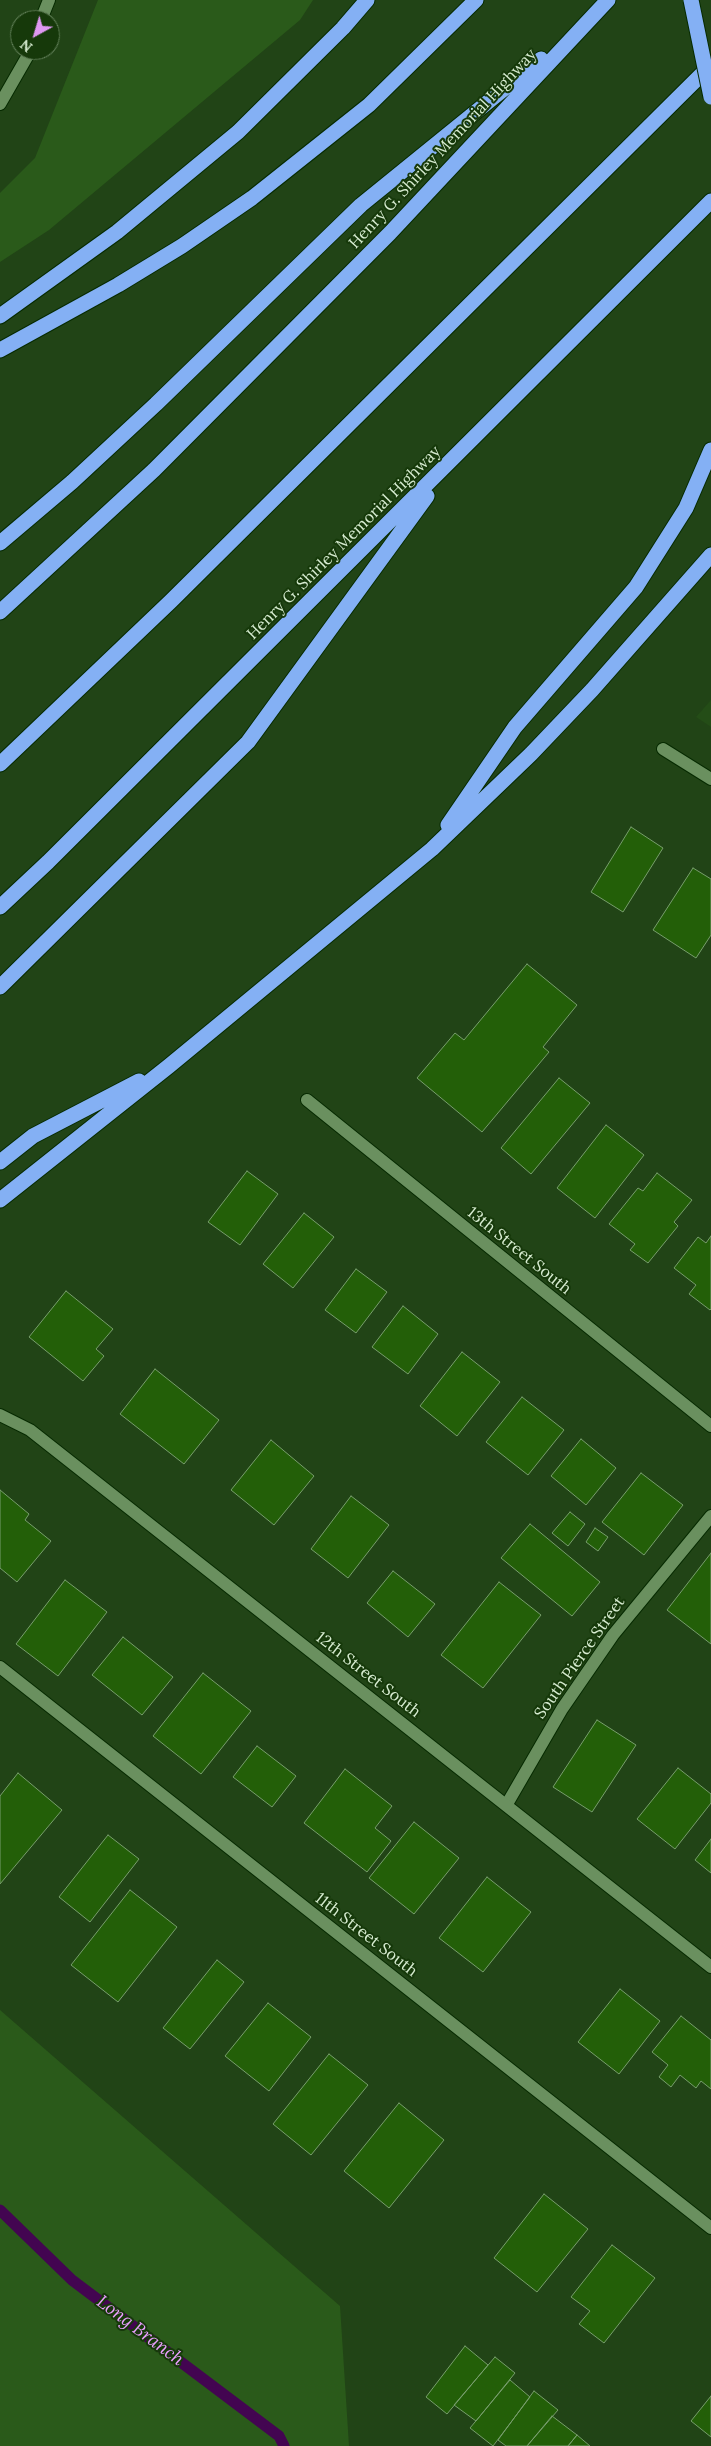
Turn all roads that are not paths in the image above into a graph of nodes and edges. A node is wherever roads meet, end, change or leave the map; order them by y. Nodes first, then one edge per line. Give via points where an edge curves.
1 (367, 0) edge
2 (476, 0) edge
3 (608, 0) edge
4 (691, 0) edge
5 (583, 25) junction
6 (25, 60) edge
7 (711, 66) edge
8 (711, 97) edge
9 (0, 104) edge
10 (711, 201) edge
11 (0, 316) edge
12 (0, 350) edge
13 (711, 450) edge
14 (454, 458) junction
15 (0, 543) edge
16 (711, 555) edge
17 (0, 612) edge
18 (664, 749) dead end
19 (0, 764) edge
20 (711, 779) edge
21 (432, 849) junction
22 (0, 907) edge
23 (0, 987) edge
24 (169, 1066) junction
25 (307, 1100) dead end
26 (0, 1162) edge
27 (0, 1200) edge
28 (0, 1415) edge
29 (711, 1426) edge
30 (711, 1516) edge
31 (0, 1667) edge
32 (506, 1804) junction
33 (711, 1967) edge
34 (711, 2228) edge

1 - 11 highway via 238,132 117,232
2 - 12 highway via 369,104 252,198 118,285
3 - 5 highway, Henry G. Shirley Memorial Highway
4 - 8 highway, bridge
5 - 15 highway via 361,205 156,404
5 - 17 highway, Henry G. Shirley Memorial Highway via 390,233 154,470
6 - 9 street
7 - 19 highway via 178,594
10 - 14 highway, Henry G. Shirley Memorial Highway
13 - 21 highway via 686,508 636,587 515,727
14 - 22 highway, Henry G. Shirley Memorial Highway
14 - 23 highway via 248,742
16 - 21 highway via 592,690
18 - 20 street
21 - 24 highway
24 - 26 highway via 33,1136
24 - 27 highway
25 - 29 street, 13th Street South
28 - 32 street, 12th Street South via 30,1430
30 - 32 street, South Pierce Street via 613,1635 562,1709
31 - 34 street, 11th Street South
32 - 33 street, 12th Street South

